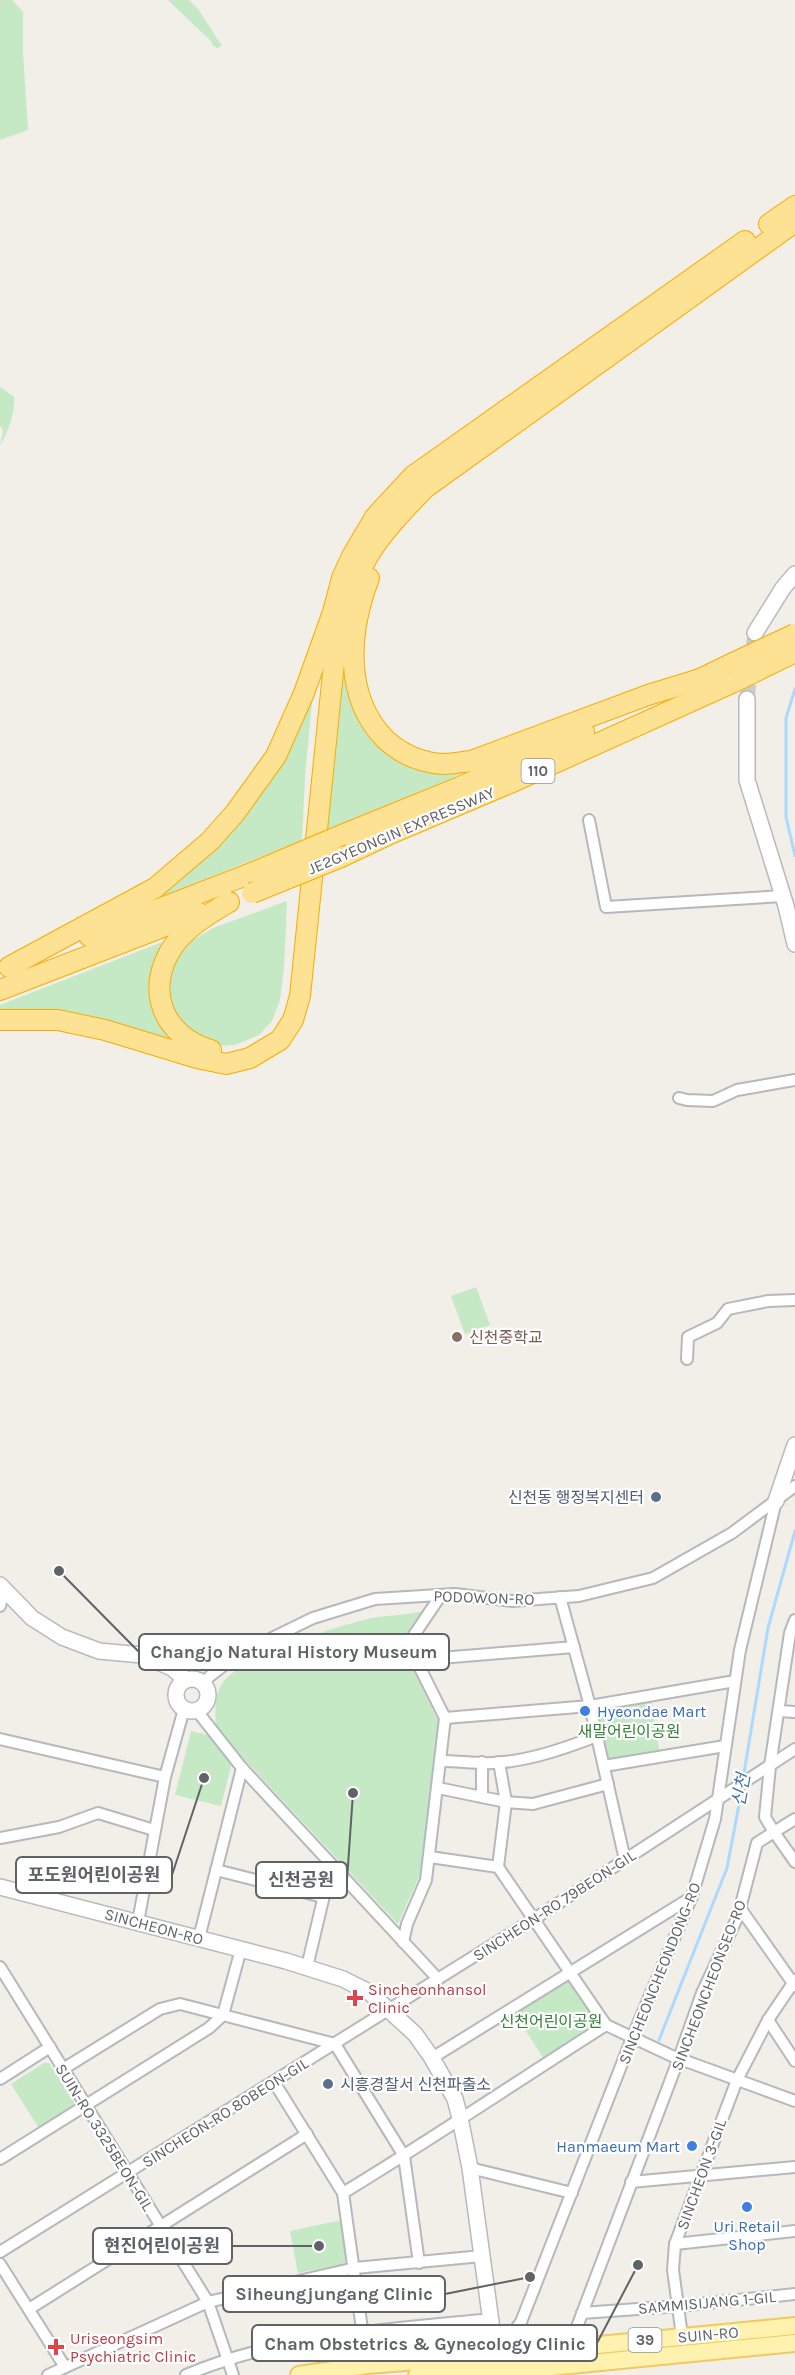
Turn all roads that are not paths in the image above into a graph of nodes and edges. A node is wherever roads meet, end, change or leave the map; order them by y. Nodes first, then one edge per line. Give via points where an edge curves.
1 (795, 206) edge
2 (795, 222) edge
3 (387, 529) junction
4 (795, 574) edge
5 (333, 612) junction
6 (755, 633) tunnel mouth
7 (795, 634) edge
8 (795, 652) edge
9 (734, 672) junction
10 (700, 679) junction
11 (747, 699) tunnel mouth
12 (589, 820) dead end
13 (783, 896) junction
14 (229, 902) junction
15 (795, 944) edge
16 (4, 969) edge
17 (0, 990) edge
18 (0, 1020) edge
19 (795, 1080) edge
20 (679, 1098) dead end
21 (795, 1300) edge
22 (687, 1359) dead end
23 (795, 1445) edge
24 (795, 1486) edge
25 (780, 1498) junction
26 (2, 1588) edge
27 (441, 1595) junction
28 (560, 1598) junction
29 (0, 1606) edge
30 (795, 1620) edge
31 (574, 1647) junction
32 (416, 1660) junction
33 (186, 1680) junction
34 (735, 1680) junction
35 (203, 1684) junction
36 (590, 1706) junction
37 (190, 1710) junction
38 (780, 1711) junction
39 (795, 1712) edge
40 (445, 1718) junction
41 (597, 1737) junction
42 (0, 1738) edge
43 (725, 1746) junction
44 (795, 1749) edge
45 (442, 1761) junction
46 (482, 1762) junction
47 (499, 1762) junction
48 (604, 1766) junction
49 (770, 1766) junction
50 (242, 1768) junction
51 (165, 1777) junction
52 (608, 1784) junction
53 (438, 1788) junction
54 (482, 1797) junction
55 (718, 1799) junction
56 (506, 1802) junction
57 (795, 1819) edge
58 (154, 1830) junction
59 (774, 1832) junction
60 (0, 1838) edge
61 (430, 1857) junction
62 (625, 1860) junction
63 (795, 1862) edge
64 (331, 1866) junction
65 (498, 1867) junction
66 (216, 1870) junction
67 (0, 1887) edge
68 (692, 1896) junction
69 (323, 1897) junction
70 (740, 1908) junction
71 (534, 1919) junction
72 (138, 1922) junction
73 (199, 1938) junction
74 (402, 1942) junction
75 (241, 1949) junction
76 (0, 1967) edge
77 (307, 1967) junction
78 (571, 1973) junction
79 (438, 1979) junction
80 (794, 1983) edge
81 (389, 2010) junction
82 (223, 2015) junction
83 (768, 2020) junction
84 (606, 2025) junction
85 (636, 2040) junction
86 (335, 2044) junction
87 (50, 2047) junction
88 (676, 2057) junction
89 (432, 2058) junction
90 (795, 2061) edge
91 (63, 2069) junction
92 (0, 2079) edge
93 (737, 2080) junction
94 (274, 2082) junction
95 (795, 2101) edge
96 (86, 2106) junction
97 (460, 2118) junction
98 (307, 2134) junction
99 (404, 2156) junction
100 (0, 2159) edge
101 (470, 2168) junction
102 (791, 2168) edge
103 (127, 2172) junction
104 (699, 2177) junction
105 (631, 2182) junction
106 (344, 2193) junction
107 (572, 2193) junction
108 (161, 2226) junction
109 (795, 2231) edge
110 (675, 2244) junction
111 (0, 2252) edge
112 (482, 2256) junction
113 (419, 2262) junction
114 (0, 2264) edge
115 (355, 2268) junction
116 (795, 2294) edge
117 (208, 2302) junction
118 (679, 2306) junction
119 (29, 2310) junction
120 (582, 2313) junction
121 (491, 2319) junction
122 (795, 2326) edge
123 (363, 2332) junction
124 (682, 2336) junction
125 (795, 2343) edge
126 (569, 2348) junction
127 (228, 2360) junction
128 (367, 2365) junction
129 (497, 2366) edge
130 (65, 2367) junction
131 (546, 2371) edge
132 (48, 2375) edge
133 (186, 2375) edge
134 (233, 2375) edge
135 (299, 2375) edge
136 (417, 2375) edge

1 - 5 highway via 413,476 364,533 342,578
2 - 3 highway via 424,488
3 - 10 highway via 363,593 354,638 354,676 358,697 372,724 393,746 410,756 446,764 471,760
3 - 18 highway via 368,556 347,601 336,644 300,996 293,1020 280,1040 250,1058 226,1064 58,1020
4 - 6 street
5 - 14 highway via 289,993 274,1028 261,1040 248,1048 217,1052 177,1033 164,1014 159,978 174,946 186,932
5 - 16 highway via 276,756 254,790 210,841 156,888
7 - 9 highway, JE2GYEONGIN EXPRESSWAY / 110, bridge
8 - 9 highway, JE2GYEONGIN EXPRESSWAY / 110, bridge
9 - 10 highway, JE2GYEONGIN EXPRESSWAY / 110
9 - 14 highway, JE2GYEONGIN EXPRESSWAY / 110, bridge via 517,780
10 - 16 highway, JE2GYEONGIN EXPRESSWAY / 110, bridge via 460,787
11 - 13 street via 747,780
12 - 13 street via 606,907
13 - 15 street
14 - 17 highway, JE2GYEONGIN EXPRESSWAY / 110
19 - 20 street via 737,1090 713,1101
21 - 22 street via 768,1300 728,1309 717,1323 688,1337
23 - 25 street
24 - 25 street, PODOWON-RO
25 - 28 street, PODOWON-RO via 732,1533 653,1578
25 - 34 street, SINCHEONCHEONDONG-RO
26 - 29 street
26 - 33 street via 32,1618 62,1637 99,1651 142,1654
27 - 28 street, PODOWON-RO via 512,1601
27 - 32 street via 414,1635
27 - 35 street, PODOWON-RO via 375,1599 313,1618 237,1654
28 - 31 street
30 - 38 street
31 - 32 street
31 - 36 street
32 - 40 street
33 - 35 street
33 - 37 street via 179,1686 177,1703
34 - 36 street
34 - 43 street, SINCHEONCHEONDONG-RO
35 - 37 street via 207,1701
36 - 40 street
36 - 41 street
37 - 50 street
37 - 51 street
38 - 39 street
38 - 49 street
40 - 45 street
41 - 47 street via 554,1752
41 - 48 street
42 - 51 street
43 - 48 street
43 - 55 street, SINCHEONCHEONDONG-RO
44 - 49 street
45 - 46 street
45 - 53 street
46 - 47 street
46 - 54 street
47 - 56 street
48 - 52 street
49 - 55 street, SINCHEON-RO 79BEON-GIL
49 - 59 street via 765,1817
50 - 64 street
50 - 66 street
51 - 58 street
52 - 56 street via 533,1804
52 - 62 street
53 - 54 street
53 - 61 street
54 - 56 street
55 - 62 street, SINCHEON-RO 79BEON-GIL
55 - 68 street, SINCHEONCHEONDONG-RO
56 - 65 street
57 - 59 street, SINCHEONCHEONSEO-RO
58 - 60 street via 98,1813 59,1827
58 - 72 street
59 - 63 street
59 - 70 street, SINCHEONCHEONSEO-RO via 757,1843
61 - 65 street
61 - 74 street via 426,1880
62 - 71 street, SINCHEON-RO 79BEON-GIL
64 - 69 street
64 - 74 street
65 - 71 street
66 - 69 street
66 - 73 street
67 - 72 street, SINCHEON-RO
68 - 78 street
68 - 85 street, SINCHEONCHEONDONG-RO
69 - 77 street
70 - 80 street, SINCHEON 3-GIL
70 - 88 street, SINCHEONCHEONSEO-RO
71 - 78 street
71 - 79 street, SINCHEON-RO 79BEON-GIL
72 - 73 street, SINCHEON-RO
73 - 75 street, SINCHEON-RO
74 - 79 street
75 - 77 street, SINCHEON-RO
75 - 82 street
76 - 87 street, SUIN-RO 3325BEON-GIL
77 - 81 street, SINCHEON-RO via 369,1992
78 - 84 street
78 - 89 street
79 - 81 street, SINCHEON-RO 79BEON-GIL
80 - 83 street, SINCHEON 3-GIL
81 - 86 street, SINCHEON-RO 80BEON-GIL
81 - 89 street, SINCHEON-RO
82 - 86 street
82 - 91 street via 180,2004 160,2009
82 - 96 street via 209,2028
83 - 90 street
83 - 93 street, SINCHEON 3-GIL
84 - 85 street
84 - 97 street
85 - 88 street
85 - 107 street, SINCHEONCHEONDONG-RO
86 - 94 street, SINCHEON-RO 80BEON-GIL
86 - 99 street
87 - 91 street, SUIN-RO 3325BEON-GIL
87 - 92 street
88 - 93 street
88 - 105 street, SINCHEONCHEONSEO-RO
89 - 97 street, SINCHEON-RO via 455,2099
91 - 96 street, SUIN-RO 3325BEON-GIL
93 - 95 street
93 - 104 street, SINCHEON 3-GIL
94 - 98 street
94 - 103 street, SINCHEON-RO 80BEON-GIL
96 - 100 street
96 - 103 street, SUIN-RO 3325BEON-GIL
97 - 99 street
97 - 101 street, SINCHEON-RO
98 - 106 street
98 - 108 street
99 - 106 street
99 - 113 street
101 - 107 street
101 - 112 street, SINCHEON-RO
102 - 104 street
103 - 108 street, SUIN-RO 3325BEON-GIL
103 - 111 street, SINCHEON-RO 80BEON-GIL
104 - 105 street
104 - 110 street, SINCHEON 3-GIL
105 - 120 street, SINCHEONCHEONSEO-RO
106 - 115 street
107 - 129 street, SINCHEONCHEONDONG-RO via 521,2322
108 - 117 street, SUIN-RO 3325BEON-GIL
108 - 119 street
109 - 110 street
110 - 118 street, SINCHEON 3-GIL via 673,2270
112 - 113 street
112 - 121 street, SINCHEON-RO
113 - 115 street
114 - 119 street
115 - 117 street
115 - 123 street
116 - 118 street, SAMMISIJANG 1-GIL
117 - 127 street, SUIN-RO 3325BEON-GIL
117 - 130 street
118 - 120 street, SAMMISIJANG 1-GIL
118 - 124 street, SINCHEON 3-GIL
119 - 130 street
120 - 126 street, SINCHEONCHEONSEO-RO
121 - 123 street
121 - 129 street, SINCHEON-RO
122 - 124 main road, SUIN-RO / 39
123 - 127 street via 270,2347
123 - 128 street
124 - 126 main road, SUIN-RO / 39
125 - 131 main road, SUIN-RO / 39
126 - 129 main road, SUIN-RO / 39
127 - 133 street
127 - 134 street, SUIN-RO 3325BEON-GIL
128 - 129 main road, SUIN-RO / 39
128 - 135 main road, SUIN-RO / 39
129 - 131 main road, SUIN-RO / 39
129 - 136 main road, SUIN-RO / 39
130 - 132 street

